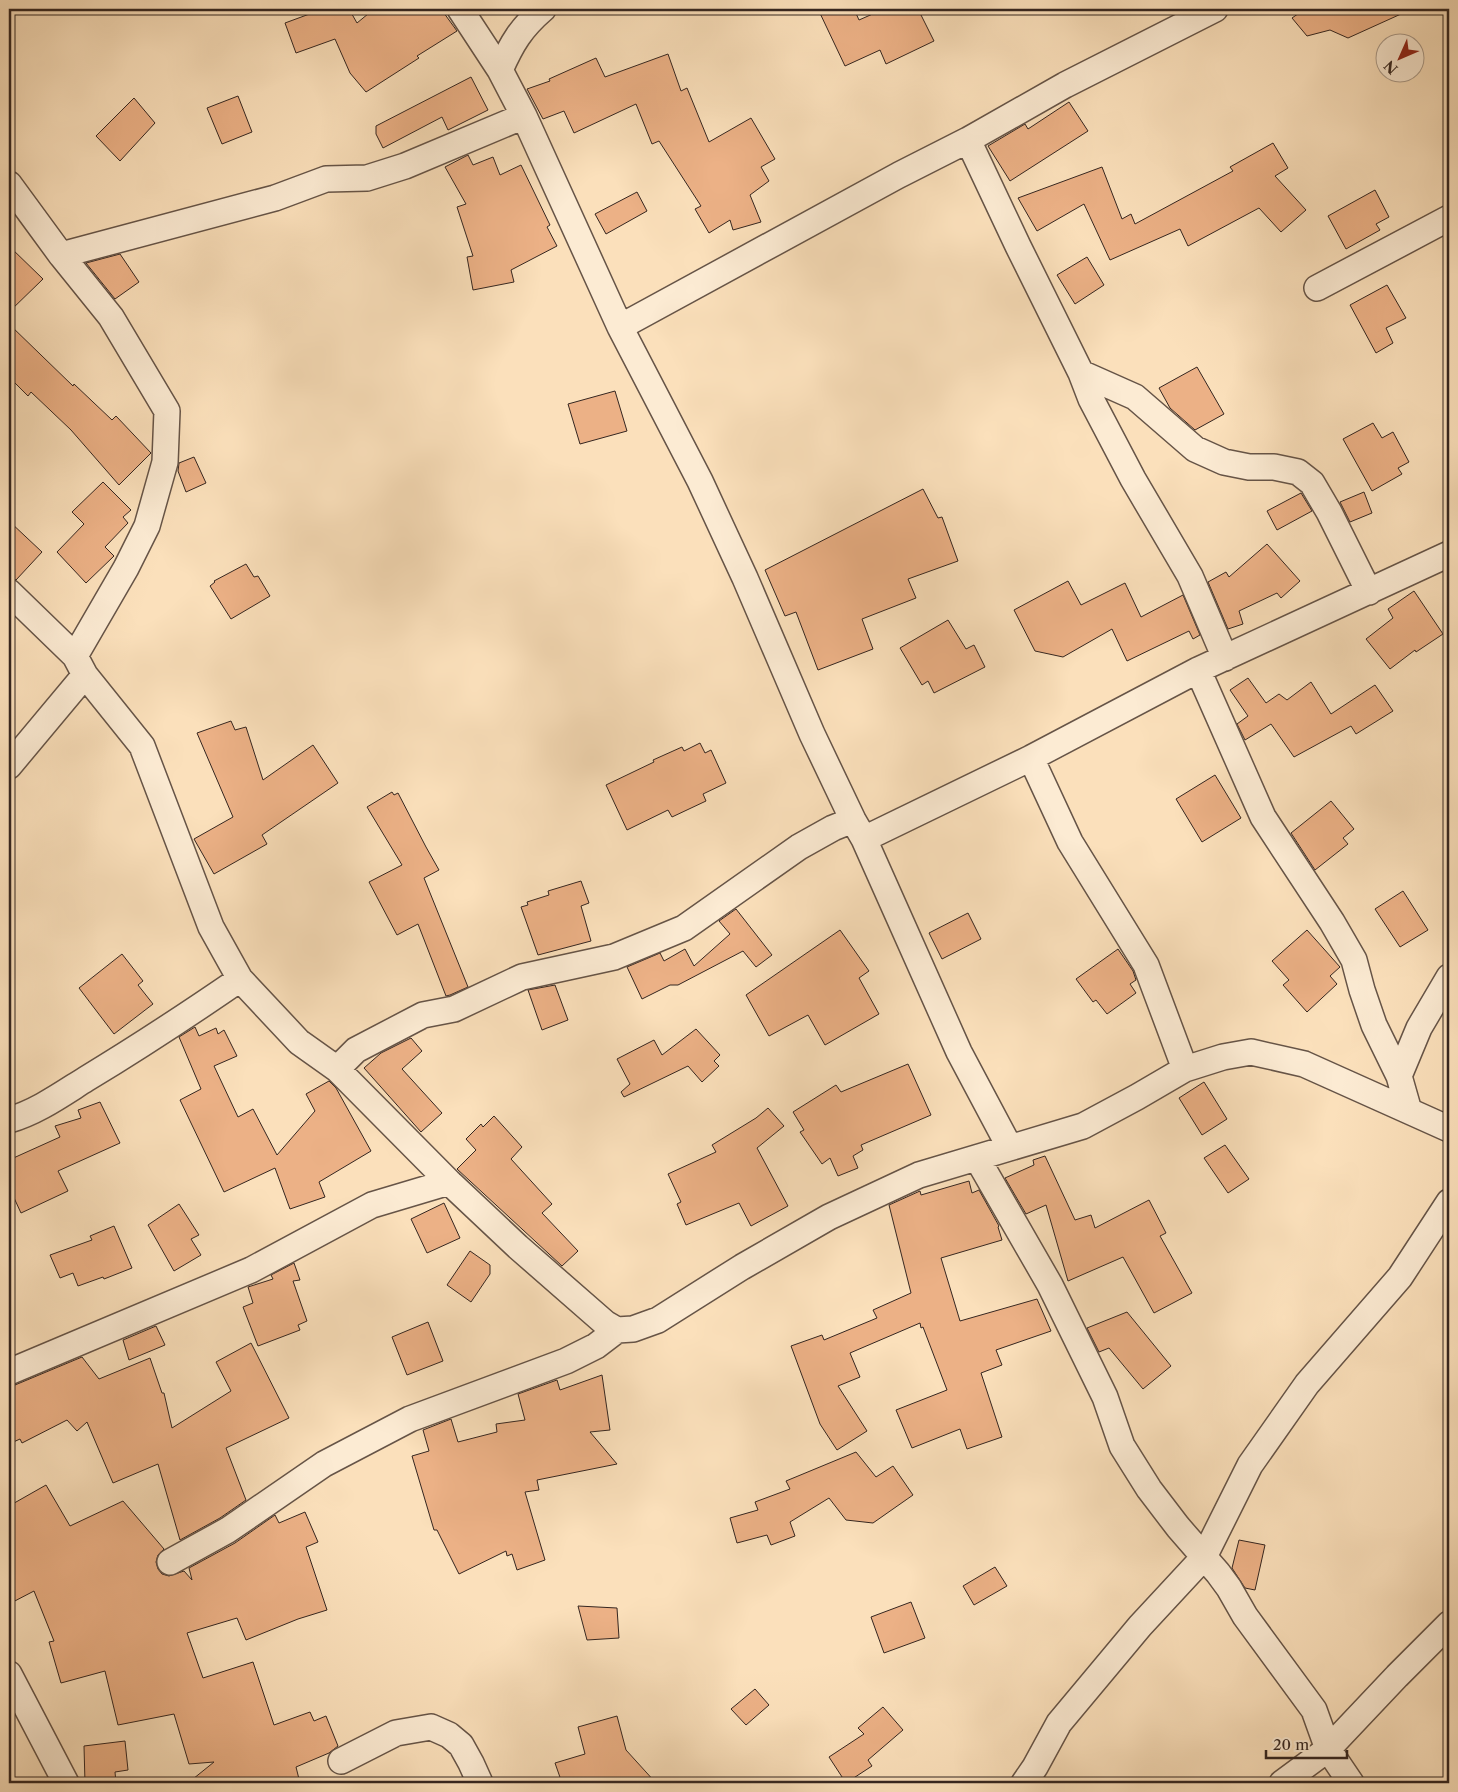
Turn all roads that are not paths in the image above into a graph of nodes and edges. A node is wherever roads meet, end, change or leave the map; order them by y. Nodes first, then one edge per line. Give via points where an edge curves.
1 (460, 9) edge
2 (543, 9) edge
3 (1214, 9) edge
4 (500, 70) junction
5 (524, 116) junction
6 (968, 140) junction
7 (9, 184) edge
8 (1449, 218) edge
9 (61, 255) junction
10 (1317, 288) dead end
11 (620, 327) junction
12 (1081, 373) junction
13 (1449, 554) edge
14 (9, 592) edge
15 (1369, 592) junction
16 (1225, 658) junction
17 (80, 666) junction
18 (1198, 670) junction
19 (1031, 758) junction
20 (9, 766) edge
21 (858, 830) junction
22 (1449, 977) edge
23 (240, 979) junction
24 (337, 1069) junction
25 (1185, 1069) junction
26 (1398, 1076) junction
27 (1409, 1111) junction
28 (9, 1120) edge
29 (1449, 1129) edge
30 (1010, 1148) junction
31 (977, 1158) junction
32 (448, 1182) junction
33 (1449, 1202) edge
34 (617, 1330) junction
35 (9, 1372) edge
36 (1204, 1557) junction
37 (170, 1562) dead end
38 (1449, 1624) edge
39 (9, 1674) edge
40 (1328, 1748) junction
41 (341, 1761) dead end
42 (66, 1783) edge
43 (480, 1783) edge
44 (1024, 1783) edge
45 (1282, 1783) edge
46 (1351, 1783) edge

1 - 4 street
2 - 4 street via 527,22
3 - 6 street via 1065,85
4 - 5 street
5 - 9 street via 405,166 367,178 326,179 275,198
5 - 11 street
6 - 11 street
6 - 12 street
7 - 9 street
8 - 10 street
9 - 17 street via 111,317 167,411 165,462 147,526
11 - 21 street via 700,480
12 - 15 street via 1135,397 1195,449 1224,462 1298,472 1312,483
12 - 16 street via 1091,399 1190,576
13 - 15 street
14 - 17 street
15 - 16 street
16 - 18 street
17 - 20 street
17 - 23 street via 142,746 211,927
18 - 19 street
18 - 26 street via 1263,817 1354,960 1374,1025
19 - 21 street
19 - 25 street via 1070,842 1146,965
21 - 24 street via 832,828 799,847 684,928 614,957 522,977 454,1009 423,1015 356,1050
21 - 30 street via 959,1052
22 - 26 street via 1419,1028
23 - 24 street via 299,1042
23 - 28 street via 130,1052 46,1103
24 - 32 street
25 - 27 street via 1250,1052 1304,1064
25 - 30 street via 1084,1126
26 - 27 street
27 - 29 street
30 - 31 street
31 - 34 street via 910,1179 829,1218 658,1320 633,1329
31 - 36 street via 1050,1285 1105,1397 1122,1446 1149,1489
32 - 34 street via 576,1299
32 - 35 street via 372,1205 251,1270
33 - 36 street via 1400,1277 1307,1384 1250,1466
34 - 37 street via 596,1346 566,1361 410,1419 317,1468 228,1530
36 - 40 street via 1314,1710
36 - 44 street via 1140,1626 1064,1718
38 - 40 street
39 - 42 street
40 - 45 street
40 - 46 street
41 - 43 street via 396,1733 431,1727 461,1745

